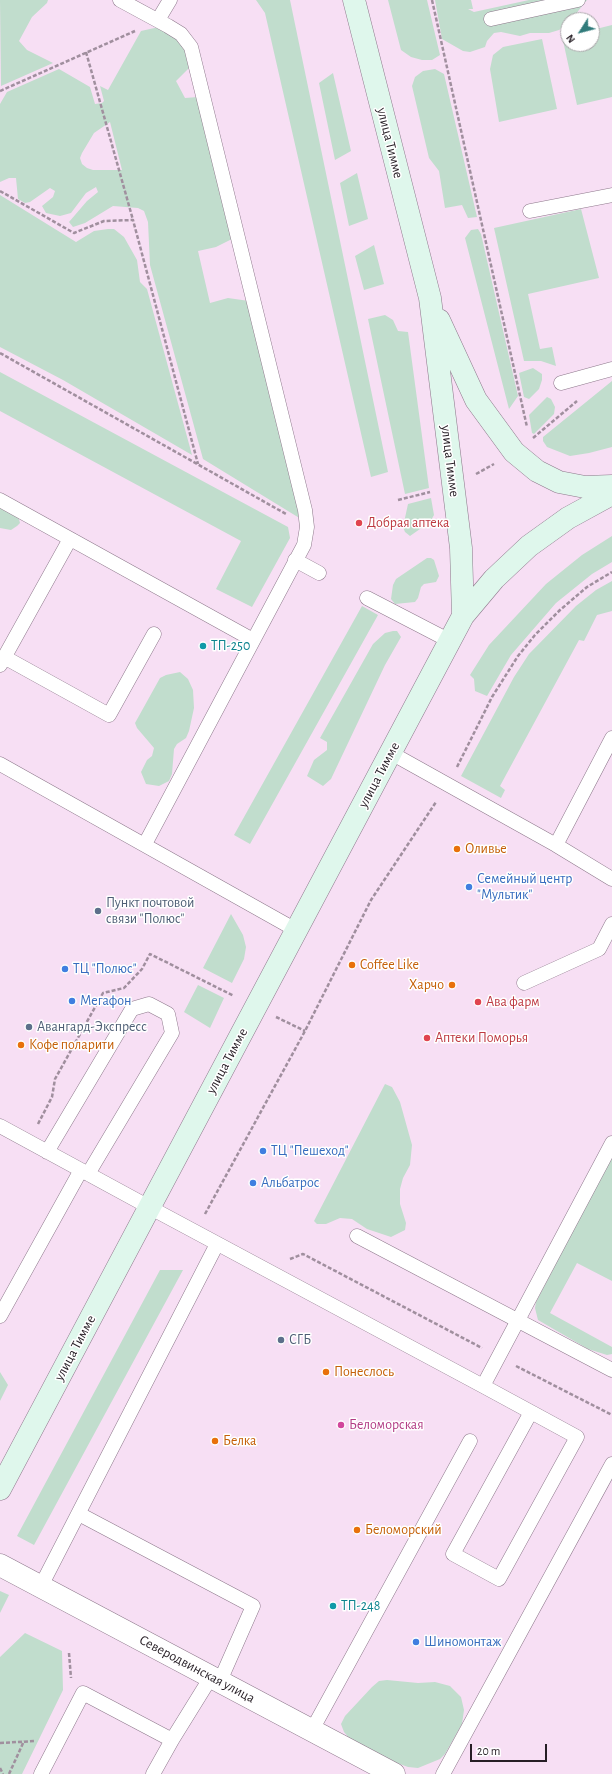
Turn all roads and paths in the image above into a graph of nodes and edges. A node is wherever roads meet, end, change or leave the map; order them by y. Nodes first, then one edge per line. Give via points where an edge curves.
1 (120, 0) edge
2 (170, 0) edge
3 (354, 0) edge
4 (432, 0) edge
5 (578, 0) edge
6 (491, 19) dead end
7 (158, 20) junction
8 (86, 52) junction
9 (0, 91) edge
10 (0, 191) edge
11 (612, 195) edge
12 (530, 211) dead end
13 (133, 220) junction
14 (430, 298) junction
15 (0, 353) edge
16 (612, 369) edge
17 (561, 383) dead end
18 (530, 440) dead end
19 (198, 464) junction
20 (612, 486) edge
21 (612, 494) edge
22 (0, 500) edge
23 (307, 527) junction
24 (70, 539) junction
25 (295, 560) junction
26 (612, 572) edge
27 (319, 573) dead end
28 (367, 598) dead end
29 (463, 616) junction
30 (154, 634) dead end
31 (253, 640) junction
32 (450, 641) junction
33 (2, 661) edge
34 (612, 738) edge
35 (391, 753) junction
36 (0, 764) edge
37 (448, 785) junction
38 (145, 844) junction
39 (556, 845) junction
40 (612, 879) edge
41 (612, 924) edge
42 (296, 930) junction
43 (524, 983) dead end
44 (256, 1007) junction
45 (305, 1031) junction
46 (0, 1126) edge
47 (28, 1142) junction
48 (612, 1142) edge
49 (48, 1152) junction
50 (84, 1172) junction
51 (149, 1207) junction
52 (205, 1213) junction
53 (212, 1217) dead end
54 (357, 1236) dead end
55 (212, 1241) junction
56 (284, 1261) dead end
57 (0, 1316) edge
58 (518, 1321) junction
59 (499, 1357) junction
60 (612, 1370) edge
61 (483, 1386) junction
62 (531, 1412) junction
63 (612, 1415) edge
64 (470, 1441) dead end
65 (612, 1464) edge
66 (0, 1489) edge
67 (79, 1514) junction
68 (0, 1565) edge
69 (41, 1586) junction
70 (216, 1679) junction
71 (312, 1730) junction
72 (59, 1739) junction
73 (172, 1740) junction
74 (24, 1741) junction
75 (0, 1743) edge
76 (0, 1768) edge
77 (371, 1769) edge
78 (3, 1774) edge
79 (9, 1774) edge
80 (41, 1774) edge
81 (153, 1774) edge
82 (394, 1774) edge
83 (443, 1774) edge

1 - 7 lane
2 - 7 lane
3 - 14 main road, улица Тимме
4 - 18 path
5 - 6 lane
7 - 8 path
7 - 23 lane via 180,34 191,47 305,510
8 - 9 path
8 - 13 path
10 - 13 path via 74,233 104,221
11 - 12 lane
13 - 19 path
14 - 20 main road via 476,400 514,452 537,471 559,482 585,487
14 - 29 main road, улица Тимме via 460,548
15 - 19 path
16 - 17 lane
19 - 23 path
21 - 29 main road via 568,518 529,546 494,579
22 - 24 lane
23 - 25 lane via 304,545
24 - 31 lane
24 - 33 lane
25 - 27 lane
25 - 31 lane
26 - 37 path via 587,587 560,610 518,656 492,697
28 - 32 lane
29 - 32 main road, улица Тимме
30 - 33 lane via 109,715
31 - 38 lane
32 - 35 main road, улица Тимме
34 - 39 lane
35 - 37 lane
35 - 42 main road, улица Тимме
36 - 38 lane
37 - 39 lane
37 - 45 path via 371,900
38 - 42 lane
39 - 40 lane
41 - 43 lane via 599,949
42 - 44 main road, улица Тимме
44 - 45 path
44 - 47 path via 150,954 142,969 124,988 103,993 55,1079 52,1097
44 - 51 main road, улица Тимме
45 - 52 path
46 - 47 lane
47 - 49 lane
48 - 58 lane
49 - 50 lane
49 - 50 lane via 132,1008 149,1004 168,1014 172,1033
50 - 51 lane
50 - 57 lane
51 - 55 lane
51 - 66 main road, улица Тимме
52 - 53 path
52 - 55 path
54 - 58 lane
55 - 61 lane
55 - 67 lane
56 - 59 path via 303,1254
58 - 59 lane
58 - 60 lane
59 - 61 lane
59 - 63 path
61 - 62 lane
62 - 62 lane via 453,1554 499,1580 577,1437
64 - 71 lane
65 - 83 lane
67 - 69 lane
67 - 70 lane via 252,1606
68 - 69 street, Северодвинская улица
69 - 70 street, Северодвинская улица
70 - 71 street, Северодвинская улица
70 - 73 lane
71 - 77 street, Северодвинская улица
72 - 73 lane via 83,1693
72 - 74 path
72 - 80 lane
73 - 81 lane
74 - 75 path
74 - 79 path
76 - 78 path
77 - 82 street, Северодвинская улица

